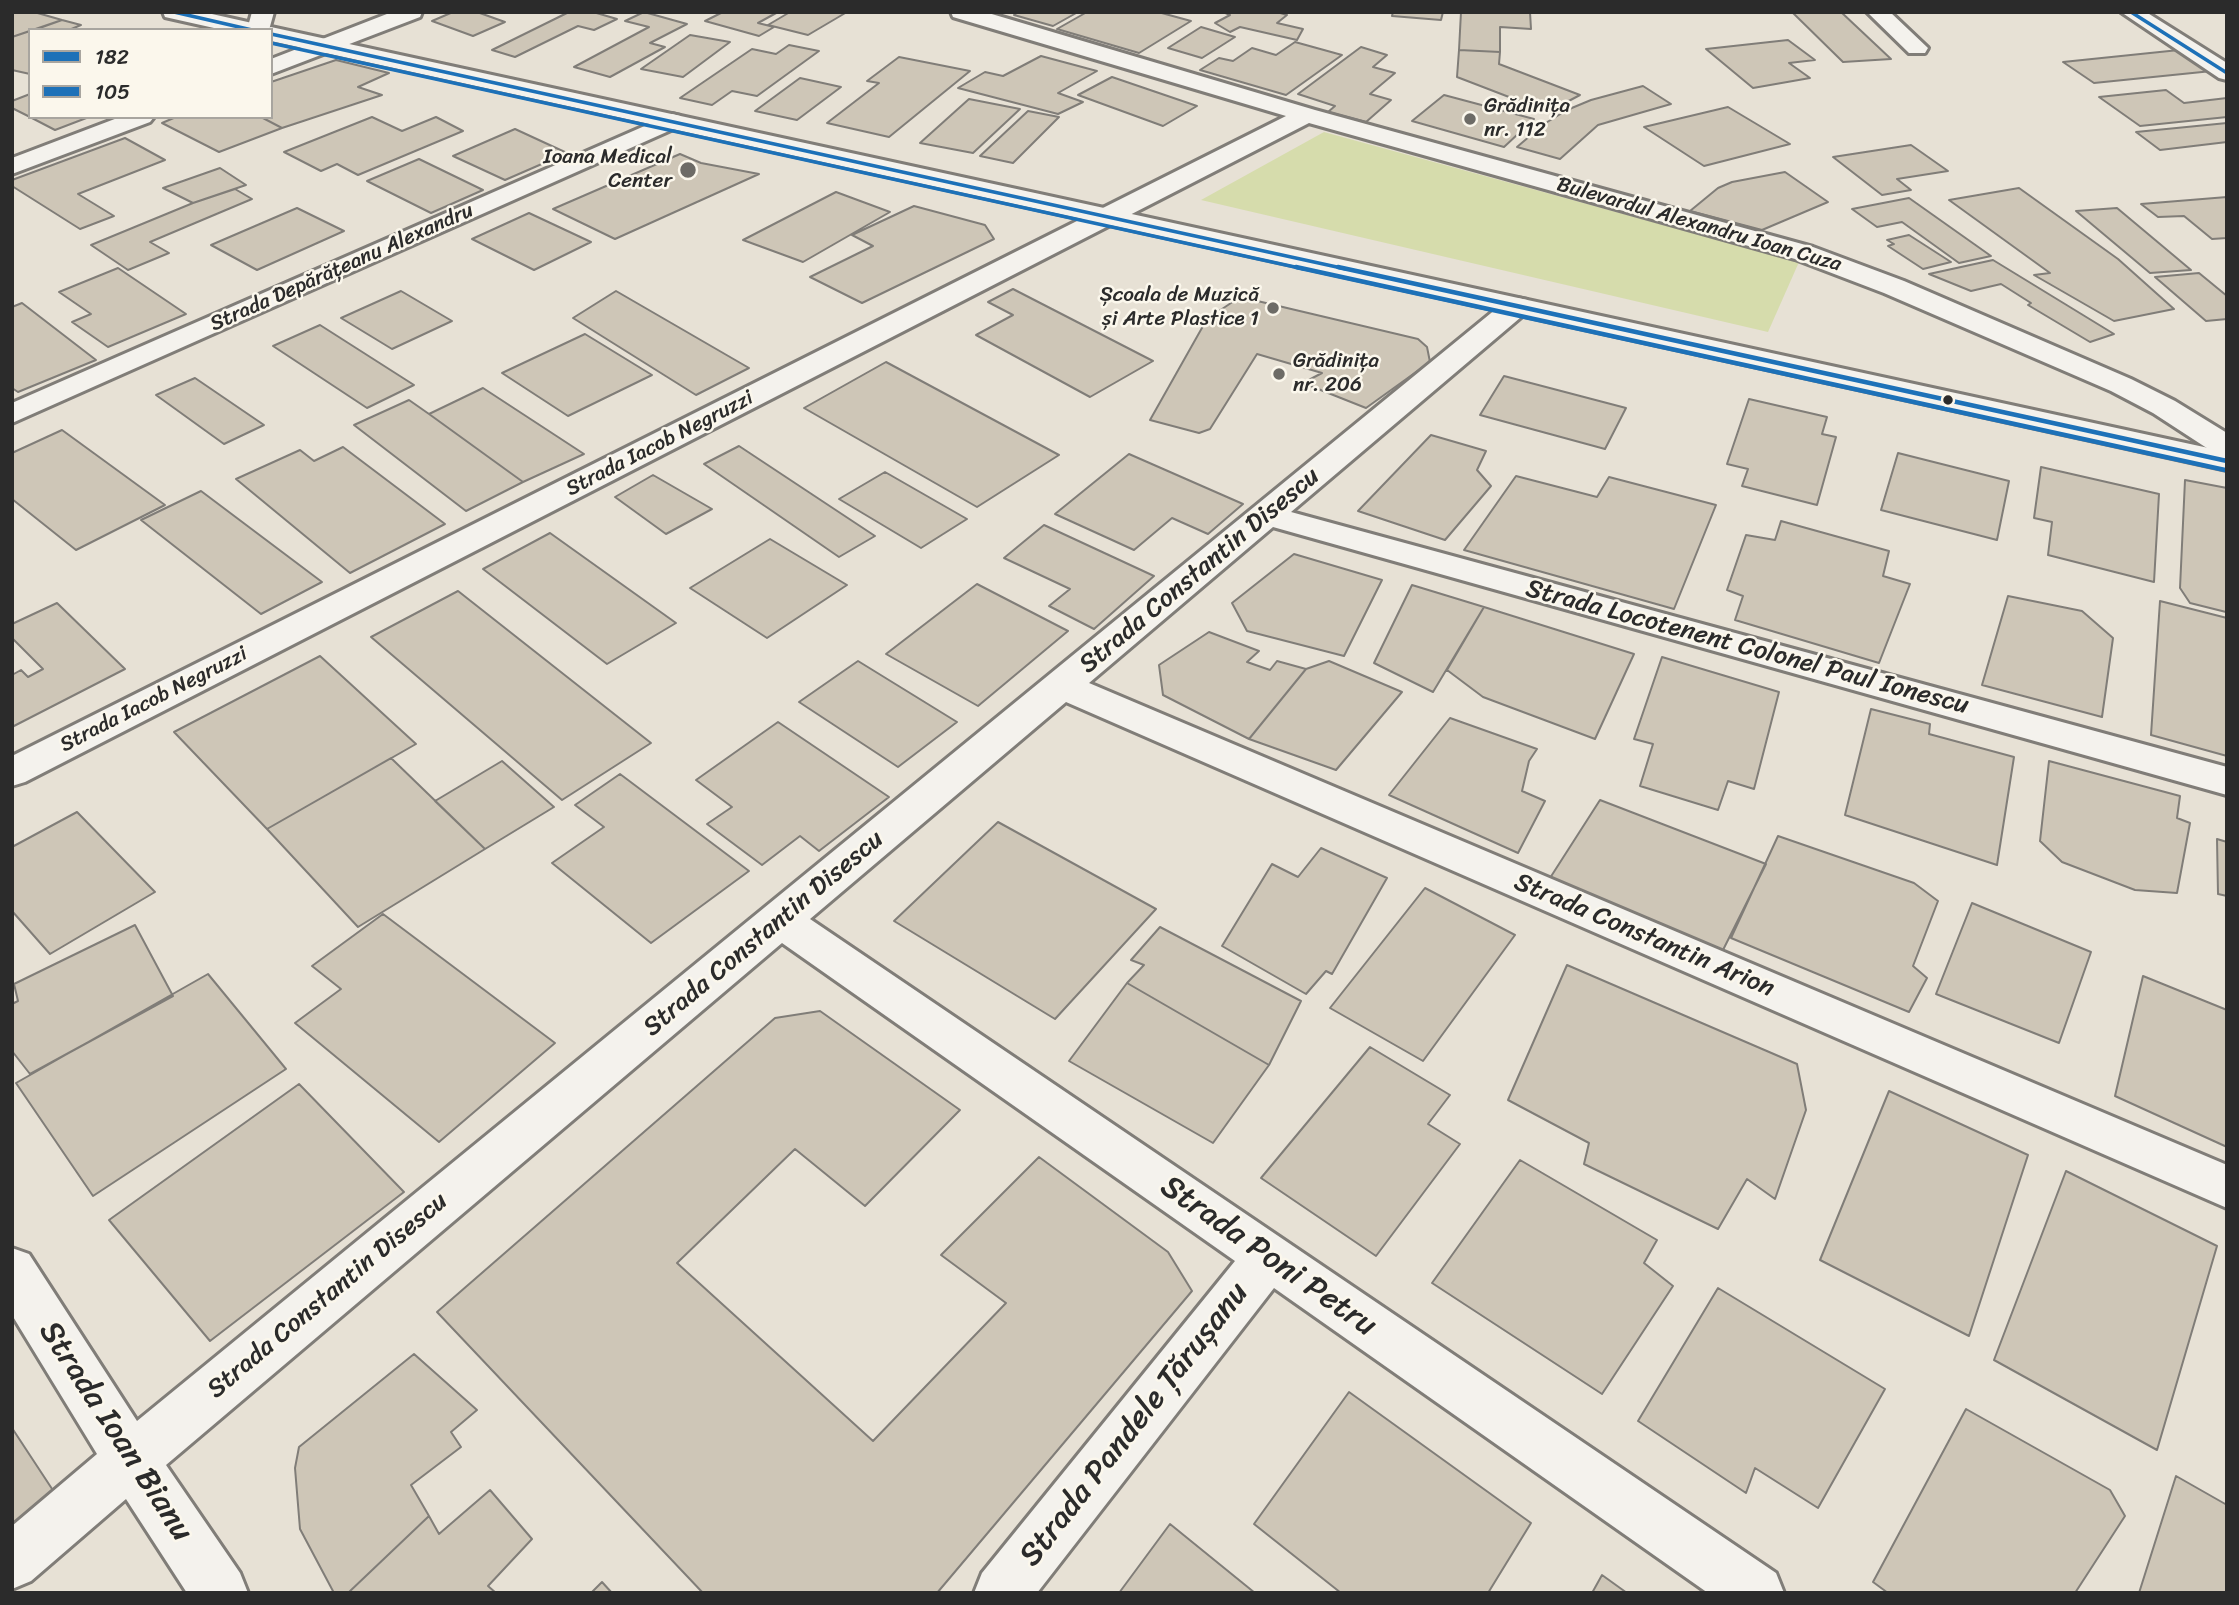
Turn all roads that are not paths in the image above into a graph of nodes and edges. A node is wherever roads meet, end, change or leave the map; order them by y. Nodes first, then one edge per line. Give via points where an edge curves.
1 (173, 12) edge
2 (412, 12) edge
3 (961, 12) edge
4 (1877, 12) edge
5 (2131, 12) edge
6 (244, 28) edge
7 (273, 34) edge
8 (327, 46) junction
9 (1917, 48) dead end
10 (273, 66) edge
11 (2227, 74) edge
12 (1307, 115) junction
13 (137, 119) edge
14 (672, 121) junction
15 (12, 167) edge
16 (1106, 216) junction
17 (1517, 306) junction
18 (12, 414) edge
19 (2227, 447) edge
20 (2227, 461) edge
21 (1267, 515) junction
22 (1062, 686) junction
23 (12, 772) edge
24 (2227, 781) edge
25 (781, 920) junction
26 (2227, 1187) edge
27 (1268, 1257) junction
28 (12, 1270) edge
29 (131, 1460) junction
30 (12, 1562) edge
31 (220, 1593) edge
32 (1002, 1593) edge
33 (1756, 1593) edge

1 - 6 street
2 - 8 street
3 - 12 street, Bulevardul Alexandru Ioan Cuza
4 - 9 street
5 - 11 street
7 - 8 street
8 - 10 street
8 - 14 street
12 - 16 street, Strada Iacob Negruzzi
12 - 19 street, Bulevardul Alexandru Ioan Cuza via 1848,268 2120,386 2164,407
13 - 15 street
14 - 16 street
14 - 18 street, Strada Depărățeanu Alexandru
16 - 17 street
16 - 23 street, Strada Iacob Negruzzi
17 - 20 street
17 - 21 street, Strada Constantin Disescu
21 - 22 street, Strada Constantin Disescu
21 - 24 street, Strada Locotenent Colonel Paul Ionescu
22 - 25 street, Strada Constantin Disescu
22 - 26 street, Strada Constantin Arion
25 - 27 street, Strada Poni Petru
25 - 29 street, Strada Constantin Disescu
27 - 32 street, Strada Pandele Țărușanu
27 - 33 street, Strada Poni Petru
28 - 29 street, Strada Ioan Bianu
29 - 30 street, Strada Constantin Disescu
29 - 31 street, Strada Ioan Bianu

